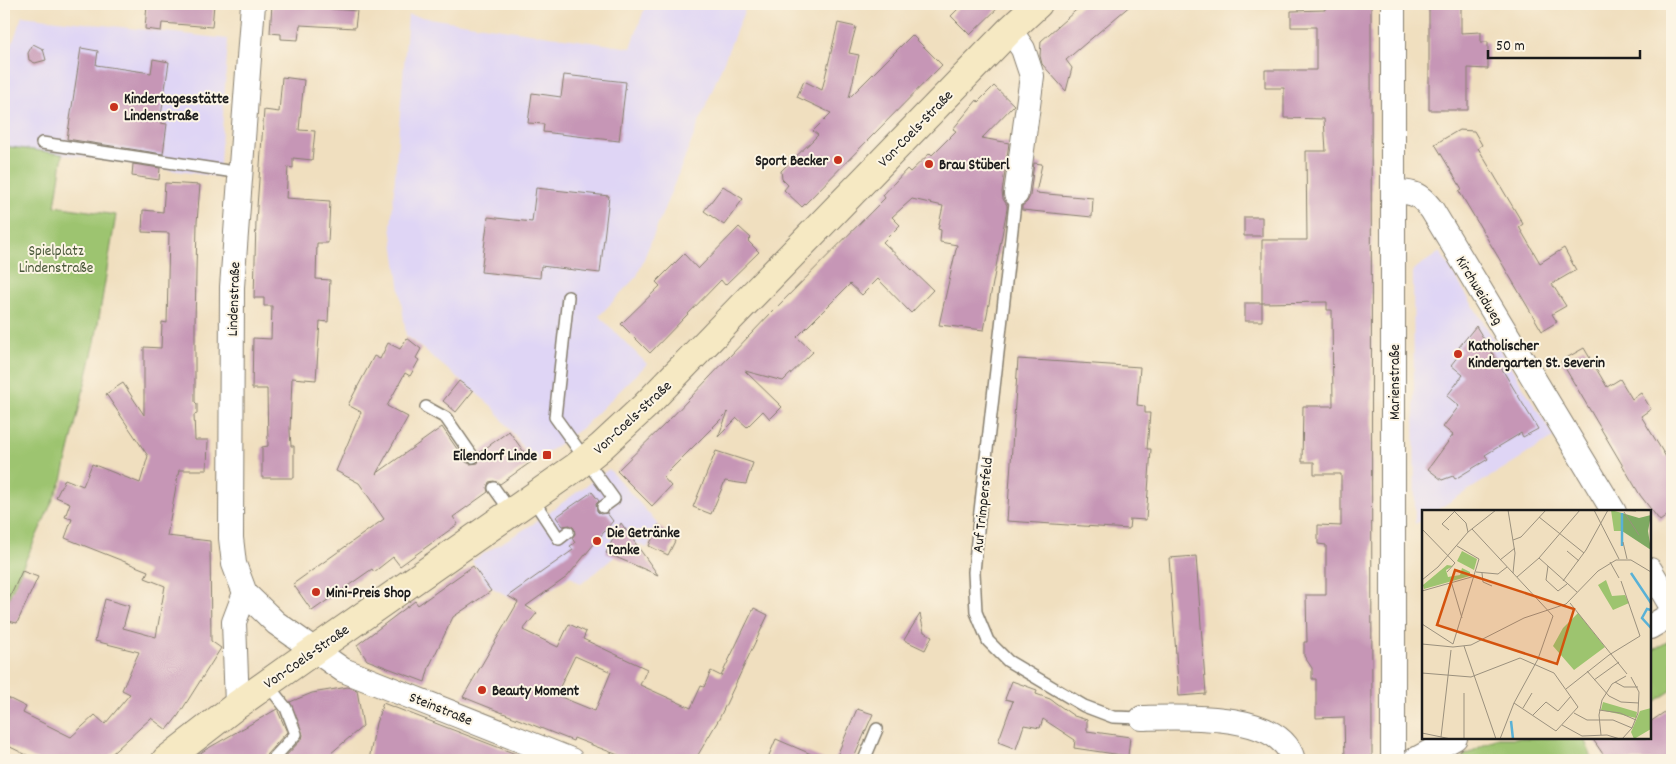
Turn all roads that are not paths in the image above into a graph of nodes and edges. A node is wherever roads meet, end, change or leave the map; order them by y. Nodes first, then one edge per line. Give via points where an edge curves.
1 (253, 4) edge
2 (1038, 4) edge
3 (1393, 4) edge
4 (1010, 30) junction
5 (42, 143) dead end
6 (241, 173) junction
7 (1394, 191) junction
8 (1016, 194) joint
9 (568, 298) dead end
10 (426, 407) dead end
11 (473, 457) dead end
12 (587, 459) junction
13 (494, 488) dead end
14 (522, 505) junction
15 (603, 507) dead end
16 (1613, 510) edge
17 (568, 532) dead end
18 (1651, 572) edge
19 (245, 593) junction
20 (1672, 607) edge
21 (1672, 614) edge
22 (1651, 627) edge
23 (313, 650) junction
24 (267, 684) junction
25 (237, 705) junction
26 (1142, 718) joint
27 (877, 729) dead end
28 (1453, 739) edge
29 (166, 760) edge
30 (272, 760) edge
31 (571, 760) edge
32 (864, 760) edge
33 (1293, 760) edge
34 (1393, 760) edge
35 (1415, 760) edge

1 - 6 street, Lindenstraße
2 - 4 main road, Von-Coels-Straße
3 - 7 street, Marienstraße
4 - 8 street, Auf Trimpersfeld via 1023,49 1032,76
4 - 12 main road, Von-Coels-Straße via 644,407
5 - 6 lane
6 - 19 street, Lindenstraße via 232,286 231,538 234,564
7 - 16 street, Kirchweidweg via 1412,193 1424,199 1432,210
7 - 34 street, Marienstraße
8 - 26 lane, Auf Trimpersfeld via 978,529 974,572 976,612 988,641 1008,661 1084,706 1113,717
9 - 12 lane via 555,417
10 - 11 lane via 446,418
12 - 14 main road, Von-Coels-Straße
12 - 15 lane via 614,499
13 - 14 lane
14 - 17 lane via 559,538
14 - 23 main road, Von-Coels-Straße
18 - 20 street
19 - 23 street, Lindenstraße via 276,623
19 - 25 street via 234,622
21 - 22 street
23 - 24 main road, Von-Coels-Straße
23 - 31 street, Steinstraße via 343,670
24 - 25 main road, Von-Coels-Straße
24 - 30 lane via 286,708 296,734
25 - 29 main road, Von-Coels-Straße
26 - 33 street, Auf Trimpersfeld via 1190,716 1240,721 1274,734
27 - 32 lane
28 - 35 street

